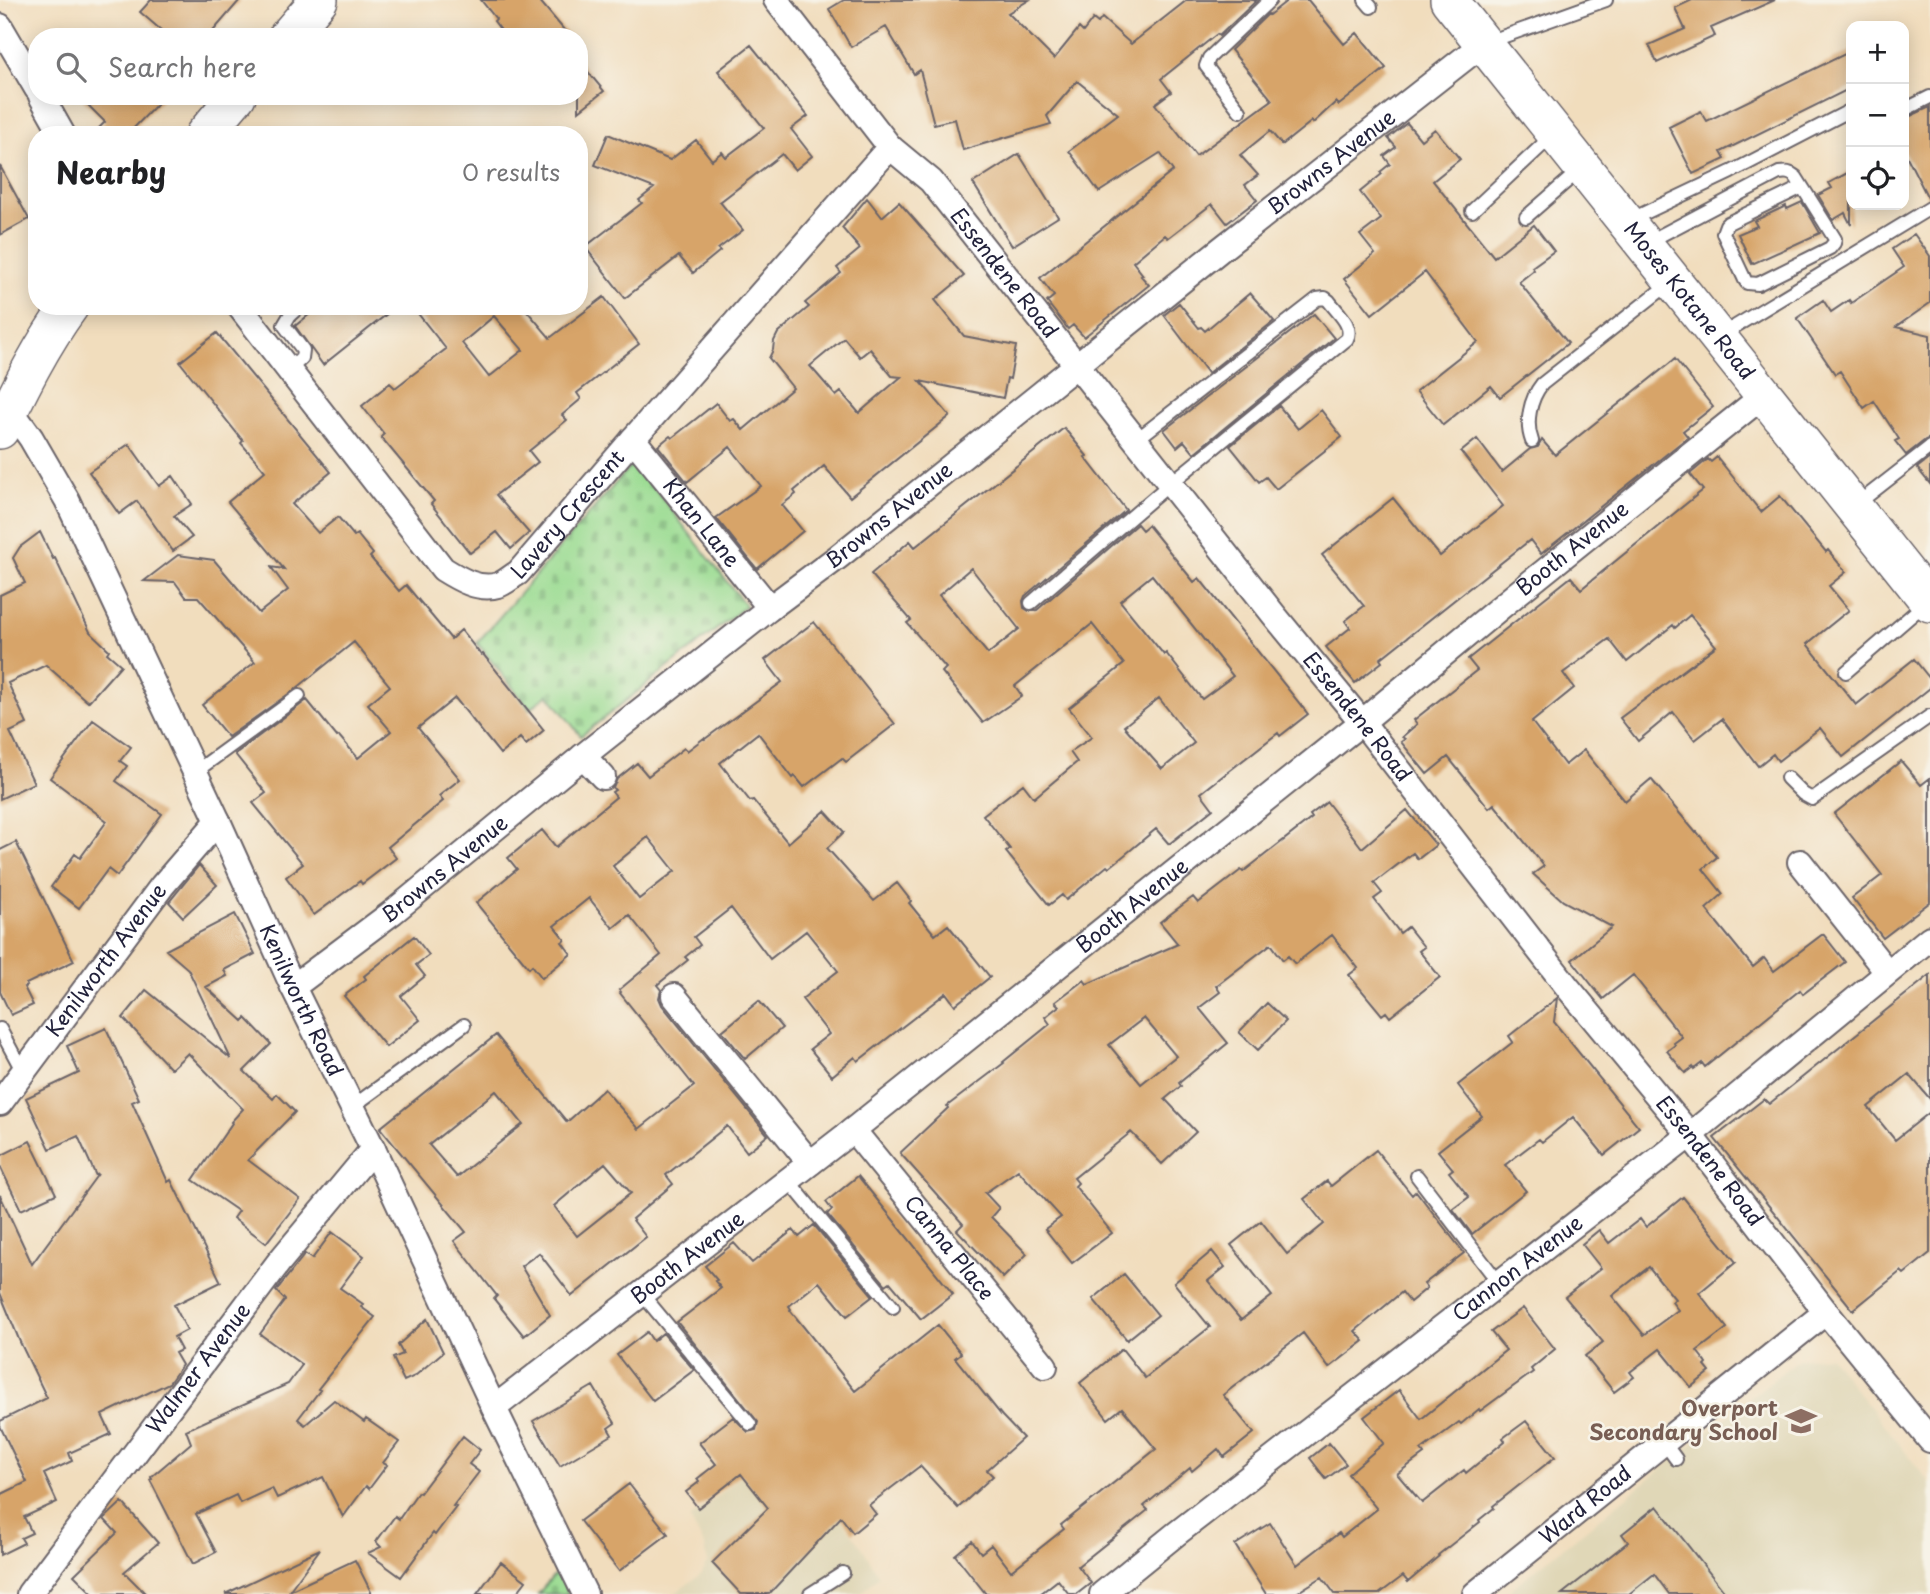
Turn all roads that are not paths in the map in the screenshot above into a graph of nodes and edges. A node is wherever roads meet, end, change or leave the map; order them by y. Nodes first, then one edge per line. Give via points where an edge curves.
1 (319, 0) edge
2 (776, 0) edge
3 (1270, 0) edge
4 (1449, 0) edge
5 (1606, 0) edge
6 (0, 26) edge
7 (295, 28) edge
8 (1484, 43) junction
9 (28, 74) edge
10 (1930, 97) edge
11 (46, 105) edge
12 (229, 105) edge
13 (1909, 108) edge
14 (1240, 111) dead end
15 (1846, 113) edge
16 (58, 126) edge
17 (212, 126) edge
18 (1555, 133) junction
19 (890, 147) junction
20 (1583, 166) junction
21 (1802, 187) junction
22 (1930, 208) edge
23 (1472, 211) dead end
24 (1526, 217) dead end
25 (1635, 233) junction
26 (1673, 281) junction
27 (63, 315) edge
28 (246, 315) edge
29 (290, 315) edge
30 (1718, 337) junction
31 (1077, 365) junction
32 (289, 370) junction
33 (1764, 395) junction
34 (5, 420) edge
35 (633, 439) junction
36 (1136, 440) junction
37 (1532, 441) dead end
38 (1930, 446) edge
39 (1171, 483) junction
40 (1854, 507) junction
41 (1930, 601) edge
42 (1031, 603) dead end
43 (770, 608) junction
44 (1846, 672) dead end
45 (299, 695) dead end
46 (1930, 716) edge
47 (1362, 722) junction
48 (583, 756) junction
49 (195, 772) junction
50 (603, 777) dead end
51 (1787, 778) dead end
52 (218, 821) junction
53 (1800, 862) dead end
54 (1930, 938) edge
55 (1887, 972) junction
56 (293, 987) junction
57 (674, 996) dead end
58 (464, 1025) dead end
59 (0, 1029) edge
60 (23, 1072) junction
61 (0, 1103) edge
62 (352, 1107) junction
63 (853, 1130) junction
64 (1690, 1135) junction
65 (373, 1149) junction
66 (810, 1163) junction
67 (1417, 1176) dead end
68 (788, 1180) junction
69 (1499, 1283) junction
70 (642, 1294) junction
71 (893, 1307) dead end
72 (1826, 1312) junction
73 (1045, 1366) dead end
74 (494, 1408) junction
75 (750, 1424) dead end
76 (1926, 1427) edge
77 (843, 1573) dead end
78 (29, 1594) edge
79 (585, 1594) edge
80 (810, 1594) edge
81 (1101, 1594) edge
82 (1475, 1594) edge

1 - 7 street
2 - 19 street, Essendene Road
3 - 14 lane via 1206,66
4 - 8 street, Moses Kotane Road
5 - 8 lane
6 - 9 street
8 - 18 street, Moses Kotane Road
8 - 31 street, Browns Avenue
10 - 13 lane
11 - 16 street
12 - 17 street
15 - 25 lane via 1731,172
18 - 20 street, Moses Kotane Road
18 - 23 lane
19 - 31 street, Essendene Road via 931,181
19 - 35 street, Lavery Crescent
20 - 24 lane
20 - 25 street, Moses Kotane Road
21 - 21 lane via 1834,243 1758,284 1747,283 1723,233 1726,225
21 - 25 lane via 1792,174 1779,173
22 - 30 lane
25 - 26 street, Moses Kotane Road
26 - 30 street, Moses Kotane Road
26 - 37 lane via 1542,384 1528,423
27 - 34 street
28 - 32 street, Lavery Crescent
29 - 32 lane via 284,325 303,350 302,358
30 - 33 street, Moses Kotane Road
31 - 36 street, Essendene Road
31 - 43 street, Browns Avenue
32 - 35 street, Lavery Crescent via 443,569 480,586 498,585 518,573
33 - 40 street, Moses Kotane Road
33 - 47 street, Booth Avenue
34 - 49 street, Kenilworth Road via 31,438 67,500
35 - 43 street, Khan Lane
36 - 39 street, Essendene Road
36 - 39 lane via 1317,299 1329,301 1349,329 1347,340
38 - 40 lane
39 - 42 lane
39 - 47 street, Essendene Road
40 - 41 street, Moses Kotane Road
41 - 44 lane
43 - 48 street, Browns Avenue
45 - 49 lane
46 - 51 lane via 1812,799
47 - 63 street, Booth Avenue
47 - 64 street, Essendene Road via 1569,989
48 - 50 street
48 - 56 street, Browns Avenue via 393,912
49 - 52 street, Kenilworth Road
52 - 56 street, Kenilworth Road
52 - 60 street, Kenilworth Avenue via 162,886
53 - 55 street
54 - 55 street, Cannon Avenue
55 - 64 street, Cannon Avenue
56 - 62 street, Kenilworth Road
57 - 66 street
58 - 62 lane
59 - 60 lane
60 - 61 street, Kenilworth Avenue
62 - 65 street, Kenilworth Road
63 - 66 street, Booth Avenue
63 - 73 street, Canna Place
64 - 69 street, Cannon Avenue
64 - 72 street, Essendene Road
65 - 74 street, Kenilworth Road
65 - 78 street, Walmer Avenue via 279,1262
66 - 68 street, Booth Avenue
67 - 69 lane
68 - 70 street, Booth Avenue
68 - 71 lane
69 - 81 street, Cannon Avenue
70 - 74 street, Booth Avenue
70 - 75 lane
72 - 76 street, Essendene Road
72 - 82 street, Ward Road via 1670,1451
74 - 79 street, Kenilworth Road
77 - 80 lane

